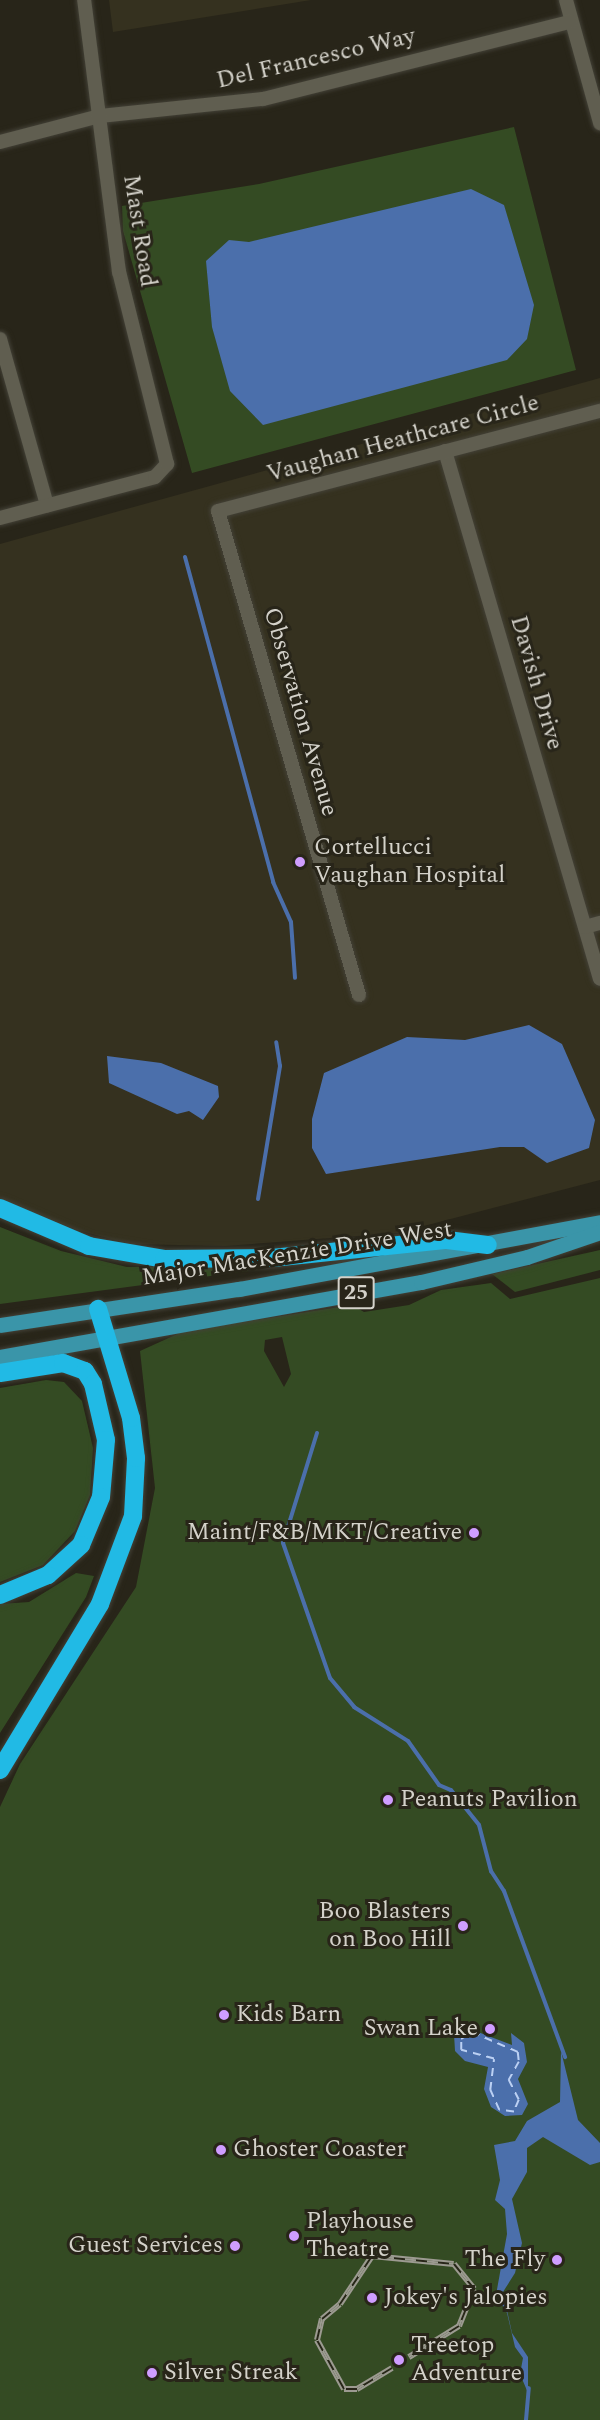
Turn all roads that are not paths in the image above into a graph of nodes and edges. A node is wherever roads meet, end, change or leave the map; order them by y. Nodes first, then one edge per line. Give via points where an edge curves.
1 (84, 0) edge
2 (566, 0) edge
3 (570, 22) junction
4 (100, 116) junction
5 (600, 123) edge
6 (0, 142) edge
7 (0, 339) edge
8 (600, 411) edge
9 (445, 451) junction
10 (47, 506) junction
11 (218, 512) joint
12 (0, 518) edge
13 (600, 922) edge
14 (585, 927) junction
15 (600, 979) edge
16 (359, 995) dead end
17 (0, 1208) edge
18 (600, 1222) edge
19 (600, 1232) edge
20 (488, 1245) junction
21 (98, 1309) junction
22 (0, 1325) edge
23 (108, 1337) junction
24 (0, 1357) edge
25 (0, 1373) edge
26 (0, 1595) edge
27 (0, 1770) edge

1 - 4 street, Mast Road
2 - 3 street
3 - 4 street, Del Francesco Way via 242,103
3 - 5 street
4 - 6 street, Del Francesco Way
4 - 10 street, Mast Road via 119,272 168,464 155,477
7 - 10 street
8 - 9 street, Vaughan Heathcare Circle
9 - 11 street, Vaughan Heathcare Circle
9 - 14 street, Davish Drive
10 - 12 street
11 - 16 street, Observation Avenue
13 - 14 street
14 - 15 street, Davish Drive
17 - 20 highway via 89,1246 164,1259 272,1258 447,1240
18 - 20 main road, Major MacKenzie Drive West / 25
19 - 23 main road, Major MacKenzie Drive West / 25 via 527,1257 421,1282
20 - 21 main road, Major MacKenzie Drive West / 25
21 - 22 main road, Major MacKenzie Drive West / 25
21 - 23 highway
23 - 24 main road, Major MacKenzie Drive West / 25
23 - 27 highway via 133,1438 133,1516 100,1604
25 - 26 highway via 63,1363 85,1371 93,1384 106,1440 101,1497 81,1545 48,1575

